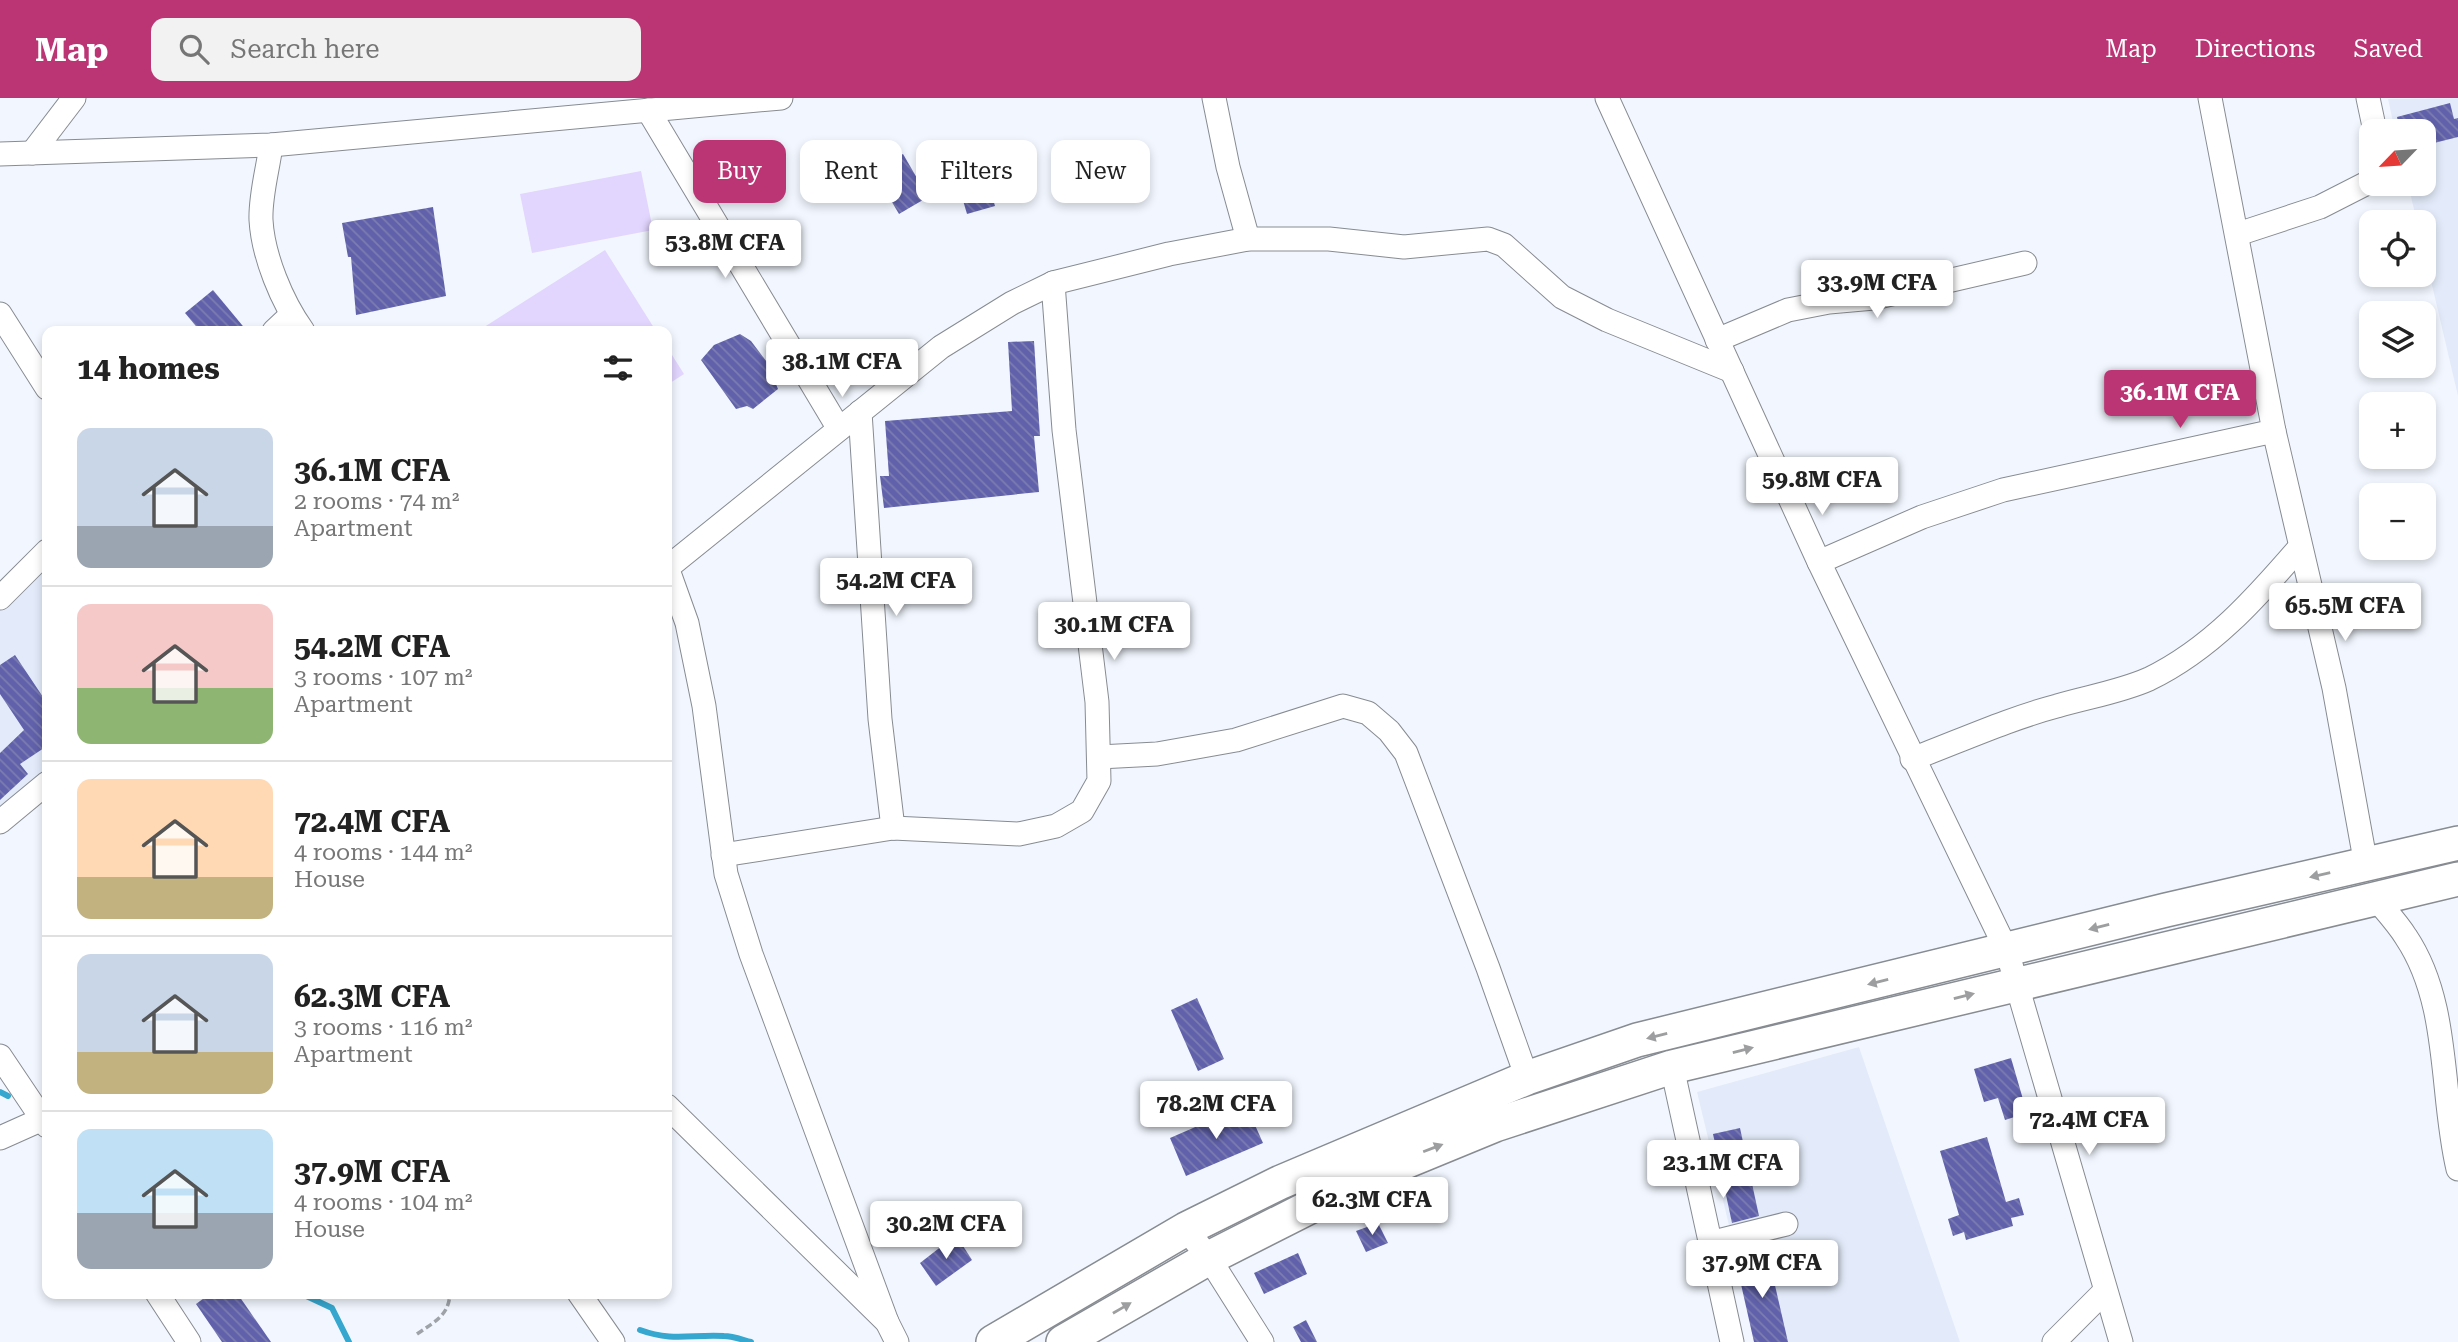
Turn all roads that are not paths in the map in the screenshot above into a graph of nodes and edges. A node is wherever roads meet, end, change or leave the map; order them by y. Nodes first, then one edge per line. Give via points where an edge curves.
1 (74, 98) edge
2 (782, 98) edge
3 (1214, 98) edge
4 (1607, 98) edge
5 (2210, 98) edge
6 (2368, 98) edge
7 (648, 110) junction
8 (2372, 119) edge
9 (271, 145) junction
10 (32, 153) junction
11 (0, 154) edge
12 (2359, 189) edge
13 (2238, 233) junction
14 (1248, 239) junction
15 (2025, 264) dead end
16 (1054, 283) junction
17 (0, 314) edge
18 (297, 323) edge
19 (1717, 340) junction
20 (1732, 371) junction
21 (42, 380) edge
22 (860, 412) junction
23 (839, 429) junction
24 (2274, 430) junction
25 (2300, 547) junction
26 (42, 556) edge
27 (1819, 562) junction
28 (672, 563) edge
29 (672, 581) edge
30 (0, 598) edge
31 (1099, 757) junction
32 (1912, 759) junction
33 (42, 787) edge
34 (0, 822) edge
35 (893, 828) junction
36 (2458, 842) edge
37 (723, 855) junction
38 (2366, 865) junction
39 (2458, 879) edge
40 (2376, 899) junction
41 (2007, 951) junction
42 (2016, 984) junction
43 (0, 1056) edge
44 (1672, 1067) junction
45 (1527, 1078) junction
46 (672, 1111) edge
47 (42, 1115) edge
48 (42, 1122) edge
49 (0, 1138) edge
50 (2458, 1169) edge
51 (1786, 1224) dead end
52 (1186, 1229) junction
53 (1710, 1243) junction
54 (1209, 1258) junction
55 (2105, 1291) junction
56 (161, 1299) edge
57 (583, 1299) edge
58 (892, 1332) edge
59 (1069, 1341) edge
60 (188, 1342) edge
61 (613, 1342) edge
62 (993, 1342) edge
63 (1262, 1342) edge
64 (1732, 1342) edge
65 (2054, 1342) edge
66 (2121, 1342) edge

1 - 10 street
2 - 7 street
3 - 14 street
4 - 19 street
5 - 13 street
6 - 8 street
7 - 9 street
7 - 23 street
9 - 10 street
9 - 18 street via 261,220 270,262
10 - 11 street
12 - 13 street via 2320,207
13 - 24 street
14 - 16 street
14 - 20 street via 1329,239 1404,247 1488,239 1504,245 1562,297
15 - 19 street via 1874,298 1788,310
16 - 22 street via 941,347
16 - 31 street via 1068,469 1097,702
17 - 21 street
19 - 20 street
20 - 27 street
22 - 23 street
22 - 35 street via 880,719
23 - 28 street
24 - 25 street
24 - 27 street via 2003,490 1922,517
25 - 32 street via 2221,630 2148,679 2056,706
25 - 38 street via 2334,688
26 - 30 street
27 - 32 street
29 - 37 street via 687,623 704,706
31 - 35 street via 1099,781 1082,811 1056,826 1019,834
31 - 45 street via 1157,754 1236,740 1343,706 1368,713 1406,754
32 - 41 street
33 - 34 street
35 - 37 street
36 - 38 highway
37 - 58 street via 751,954
38 -> 41 highway
39 - 40 highway
40 - 42 highway
40 - 50 street via 2407,938 2424,975 2439,1031
41 - 42 street
41 -> 45 highway via 1637,1040
44 -> 42 highway
42 - 55 street
43 - 47 street
44 - 53 street
54 -> 44 highway via 1423,1153
45 - 52 highway via 1282,1182
46 - 58 street
48 - 49 street
51 - 53 street
52 - 54 street
52 - 62 highway
53 - 64 street
59 -> 54 highway
54 - 63 street
55 - 65 street
55 - 66 street
56 - 60 street
57 - 61 street

